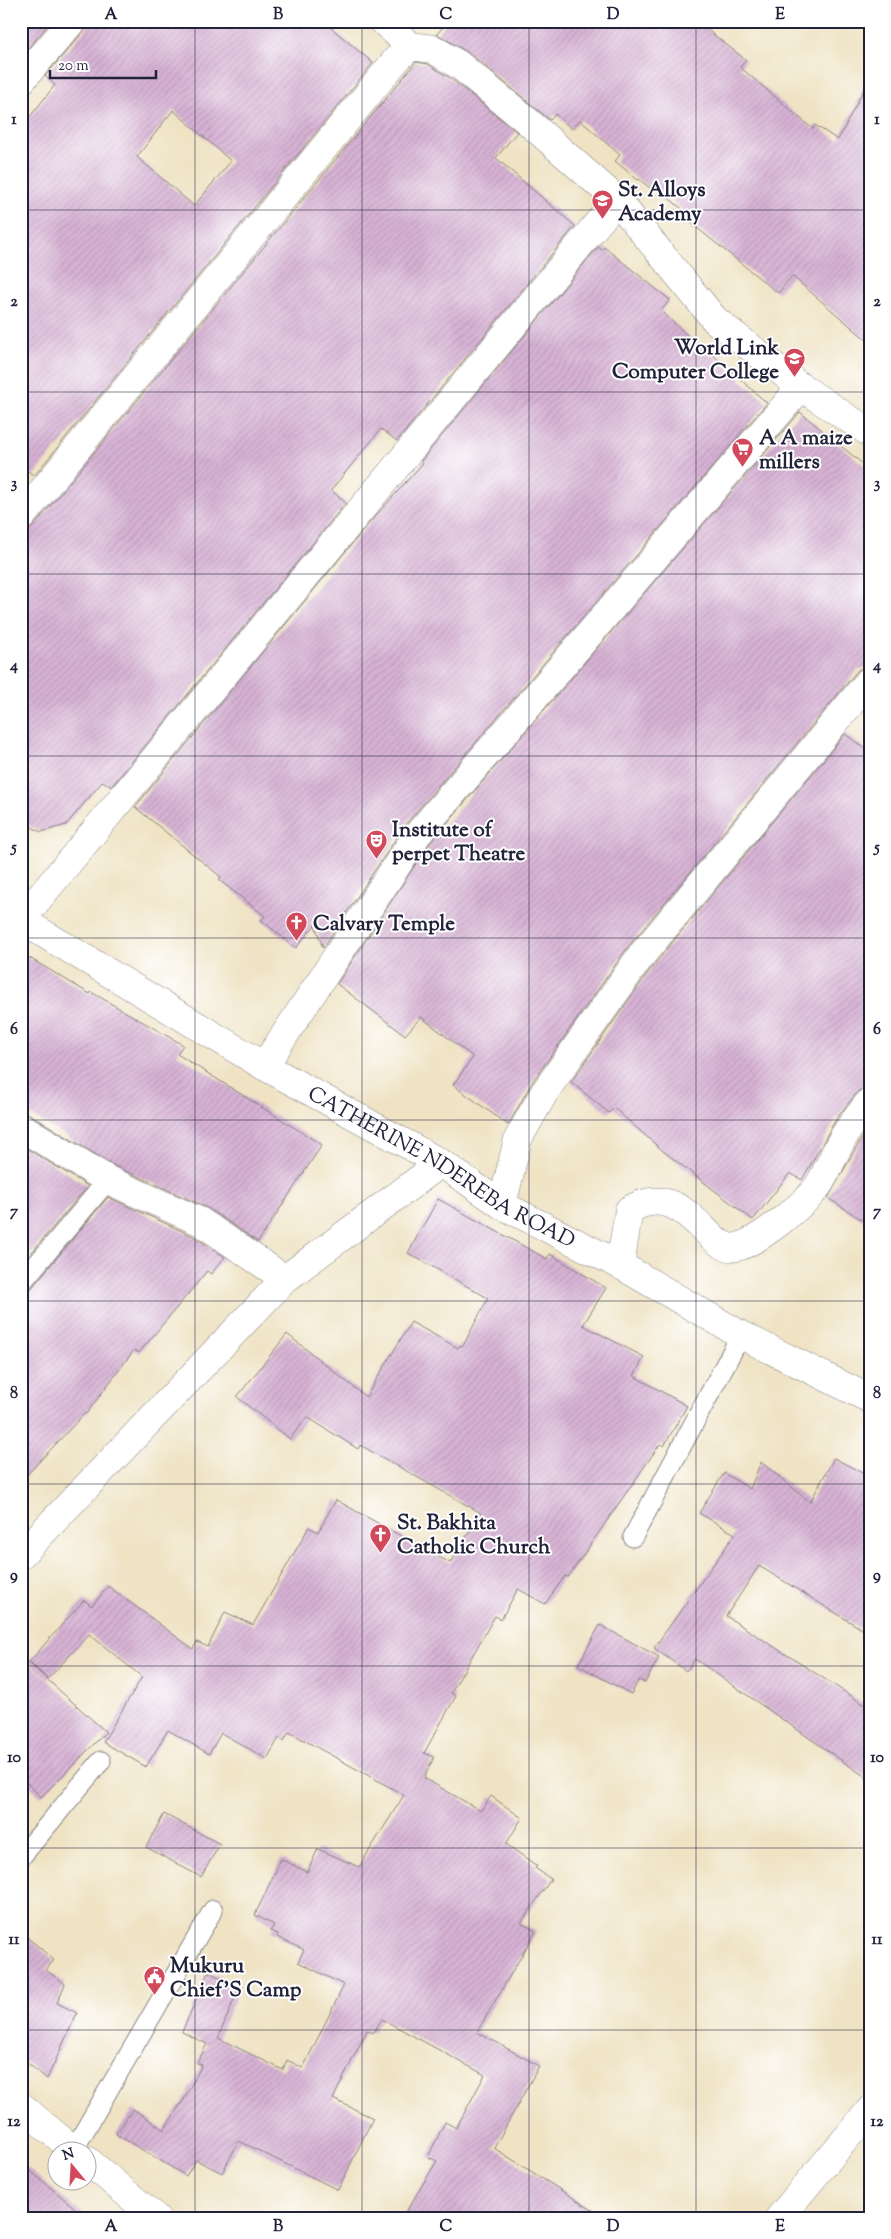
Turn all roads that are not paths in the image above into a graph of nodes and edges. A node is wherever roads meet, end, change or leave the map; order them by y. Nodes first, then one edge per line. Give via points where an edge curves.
1 (72, 21) edge
2 (383, 21) edge
3 (410, 46) junction
4 (21, 81) edge
5 (617, 200) junction
6 (801, 387) junction
7 (870, 433) edge
8 (21, 517) edge
9 (870, 680) edge
10 (21, 920) edge
11 (264, 1066) junction
12 (870, 1101) edge
13 (21, 1127) edge
14 (441, 1162) junction
15 (108, 1180) junction
16 (502, 1205) junction
17 (620, 1265) junction
18 (285, 1279) junction
19 (21, 1283) edge
20 (741, 1335) junction
21 (870, 1399) edge
22 (633, 1537) dead end
23 (21, 1555) edge
24 (101, 1761) dead end
25 (21, 1858) edge
26 (213, 1910) dead end
27 (21, 2106) edge
28 (870, 2110) edge
29 (64, 2142) edge
30 (86, 2142) edge
31 (98, 2171) edge
32 (147, 2215) edge
33 (779, 2218) edge

1 - 4 street
2 - 3 street
3 - 5 street via 434,49 459,65
3 - 8 street
5 - 6 street via 714,320
5 - 10 street
6 - 7 street
6 - 11 street via 417,835
9 - 16 street via 640,957 544,1093 518,1138
10 - 11 street, CATHERINE NDEREBA ROAD
11 - 14 street, CATHERINE NDEREBA ROAD
12 - 17 street via 843,1137 818,1186 767,1233 736,1248 723,1245 679,1207 657,1201 640,1203 629,1210
13 - 15 street
14 - 16 street, CATHERINE NDEREBA ROAD
14 - 18 street
15 - 18 street via 202,1222
15 - 19 lane
16 - 17 street, CATHERINE NDEREBA ROAD
17 - 20 street, CATHERINE NDEREBA ROAD
18 - 23 street
20 - 21 street, CATHERINE NDEREBA ROAD
20 - 22 lane
24 - 25 lane
26 - 30 lane
27 - 29 street
28 - 33 street
31 - 32 street

